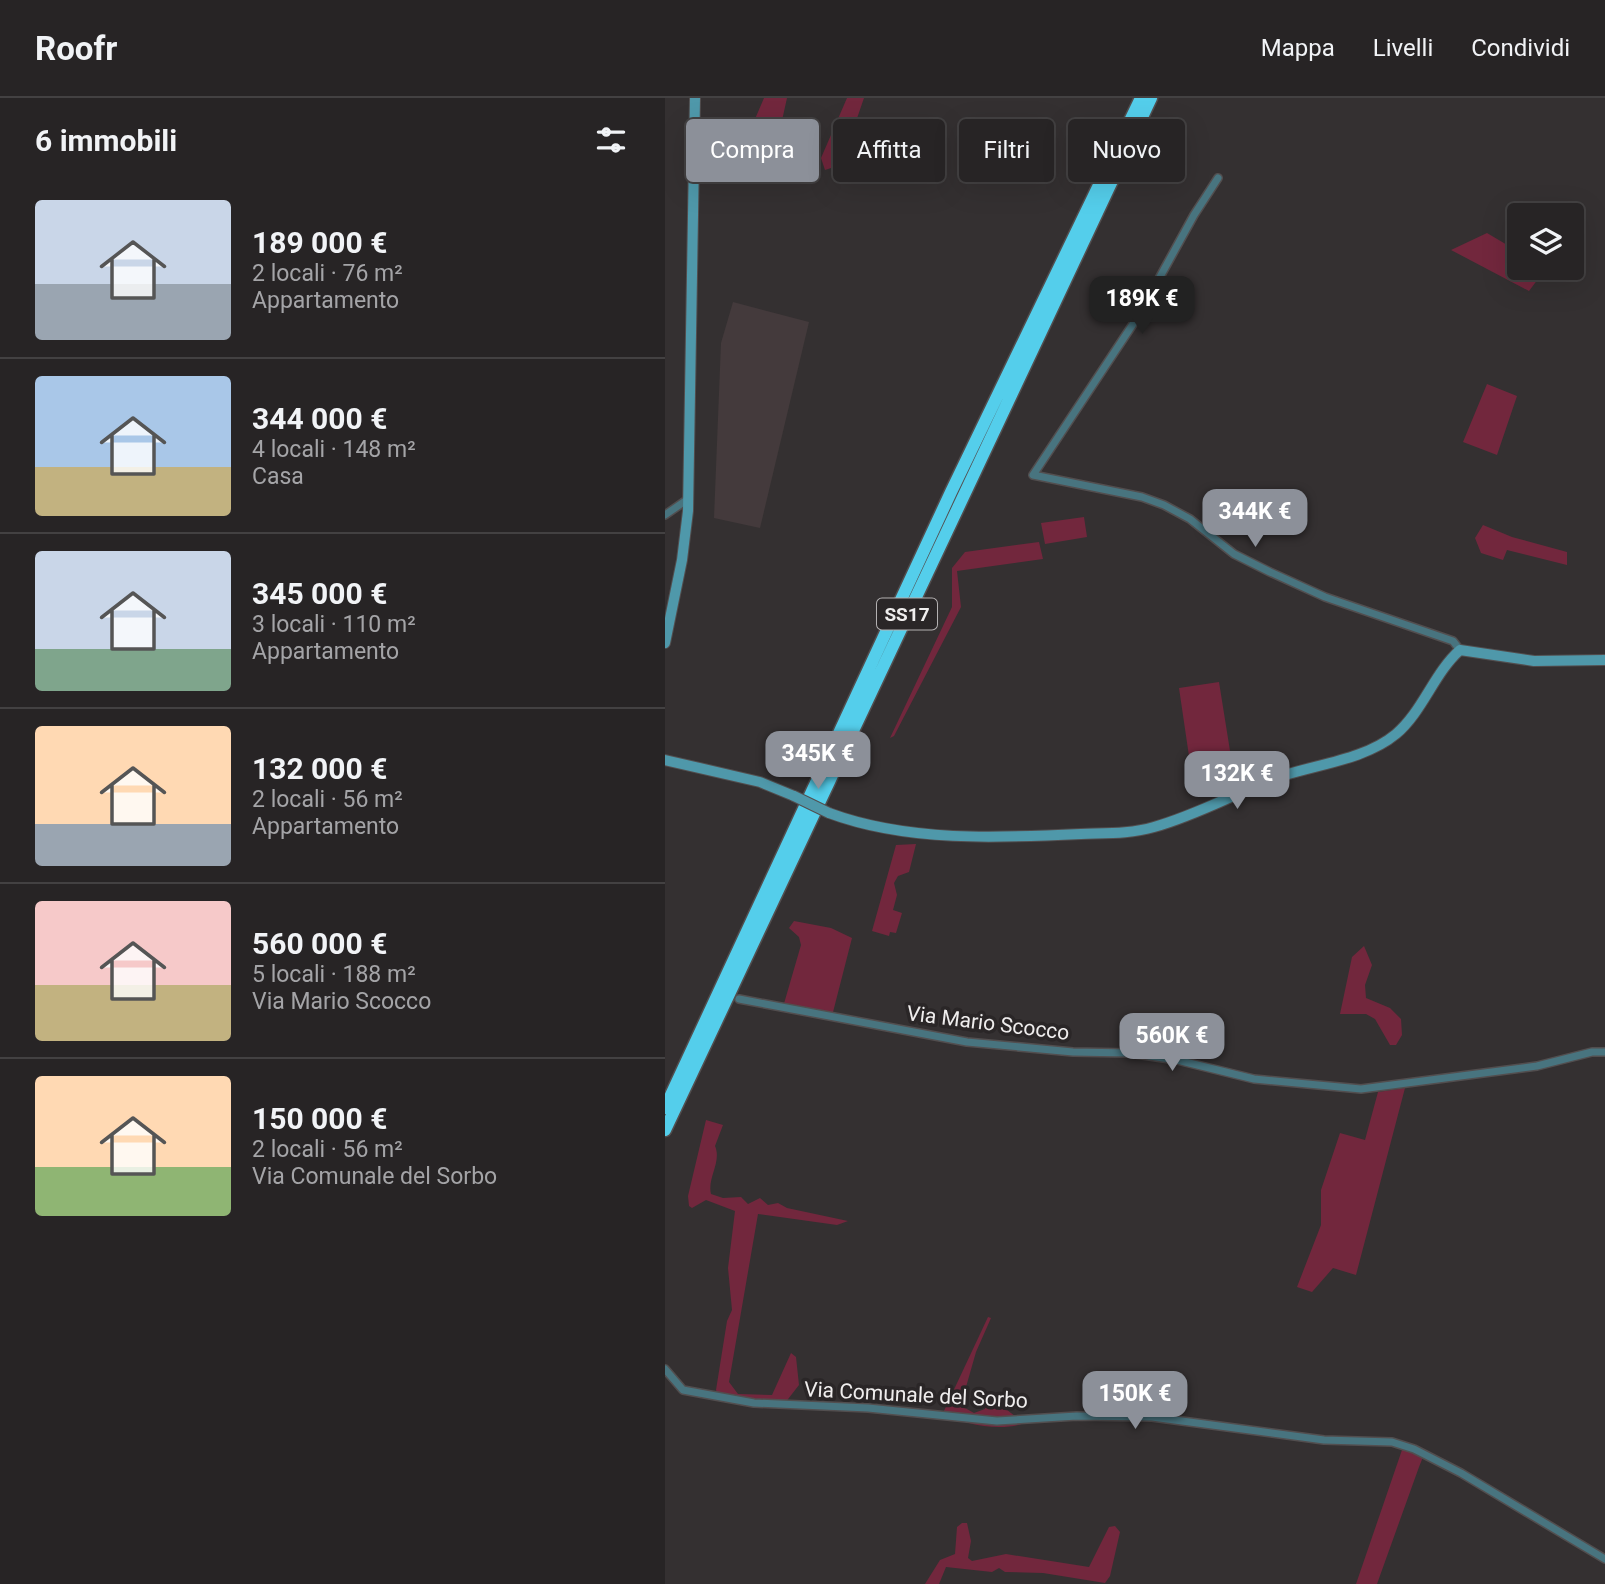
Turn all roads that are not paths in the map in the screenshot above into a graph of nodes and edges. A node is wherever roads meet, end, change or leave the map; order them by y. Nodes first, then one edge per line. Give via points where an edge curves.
1 (695, 98) edge
2 (1141, 98) edge
3 (1151, 98) edge
4 (1218, 178) dead end
5 (688, 499) junction
6 (665, 514) edge
7 (665, 643) edge
8 (1460, 650) junction
9 (1605, 660) edge
10 (665, 760) edge
11 (739, 999) dead end
12 (1605, 1052) edge
13 (665, 1108) edge
14 (665, 1130) edge
15 (665, 1369) edge
16 (1605, 1559) edge

1 - 5 street
2 - 13 highway, SS17 via 951,492
3 - 14 highway, SS17
4 - 8 street via 1139,315 1033,475 1164,505 1191,519 1234,554 1270,572 1325,597 1453,641
5 - 6 street
5 - 7 street via 682,560
8 - 9 street via 1534,661
8 - 10 street, bridge via 1411,718 1380,744 1265,782 1155,827 1126,832 998,836 888,831 829,813 760,782
11 - 12 street, Via Mario Scocco via 967,1042 1129,1053 1254,1079 1361,1089 1537,1066
15 - 16 street, Via Comunale del Sorbo via 683,1390 754,1403 997,1421 1153,1417 1324,1440 1392,1442 1461,1473

